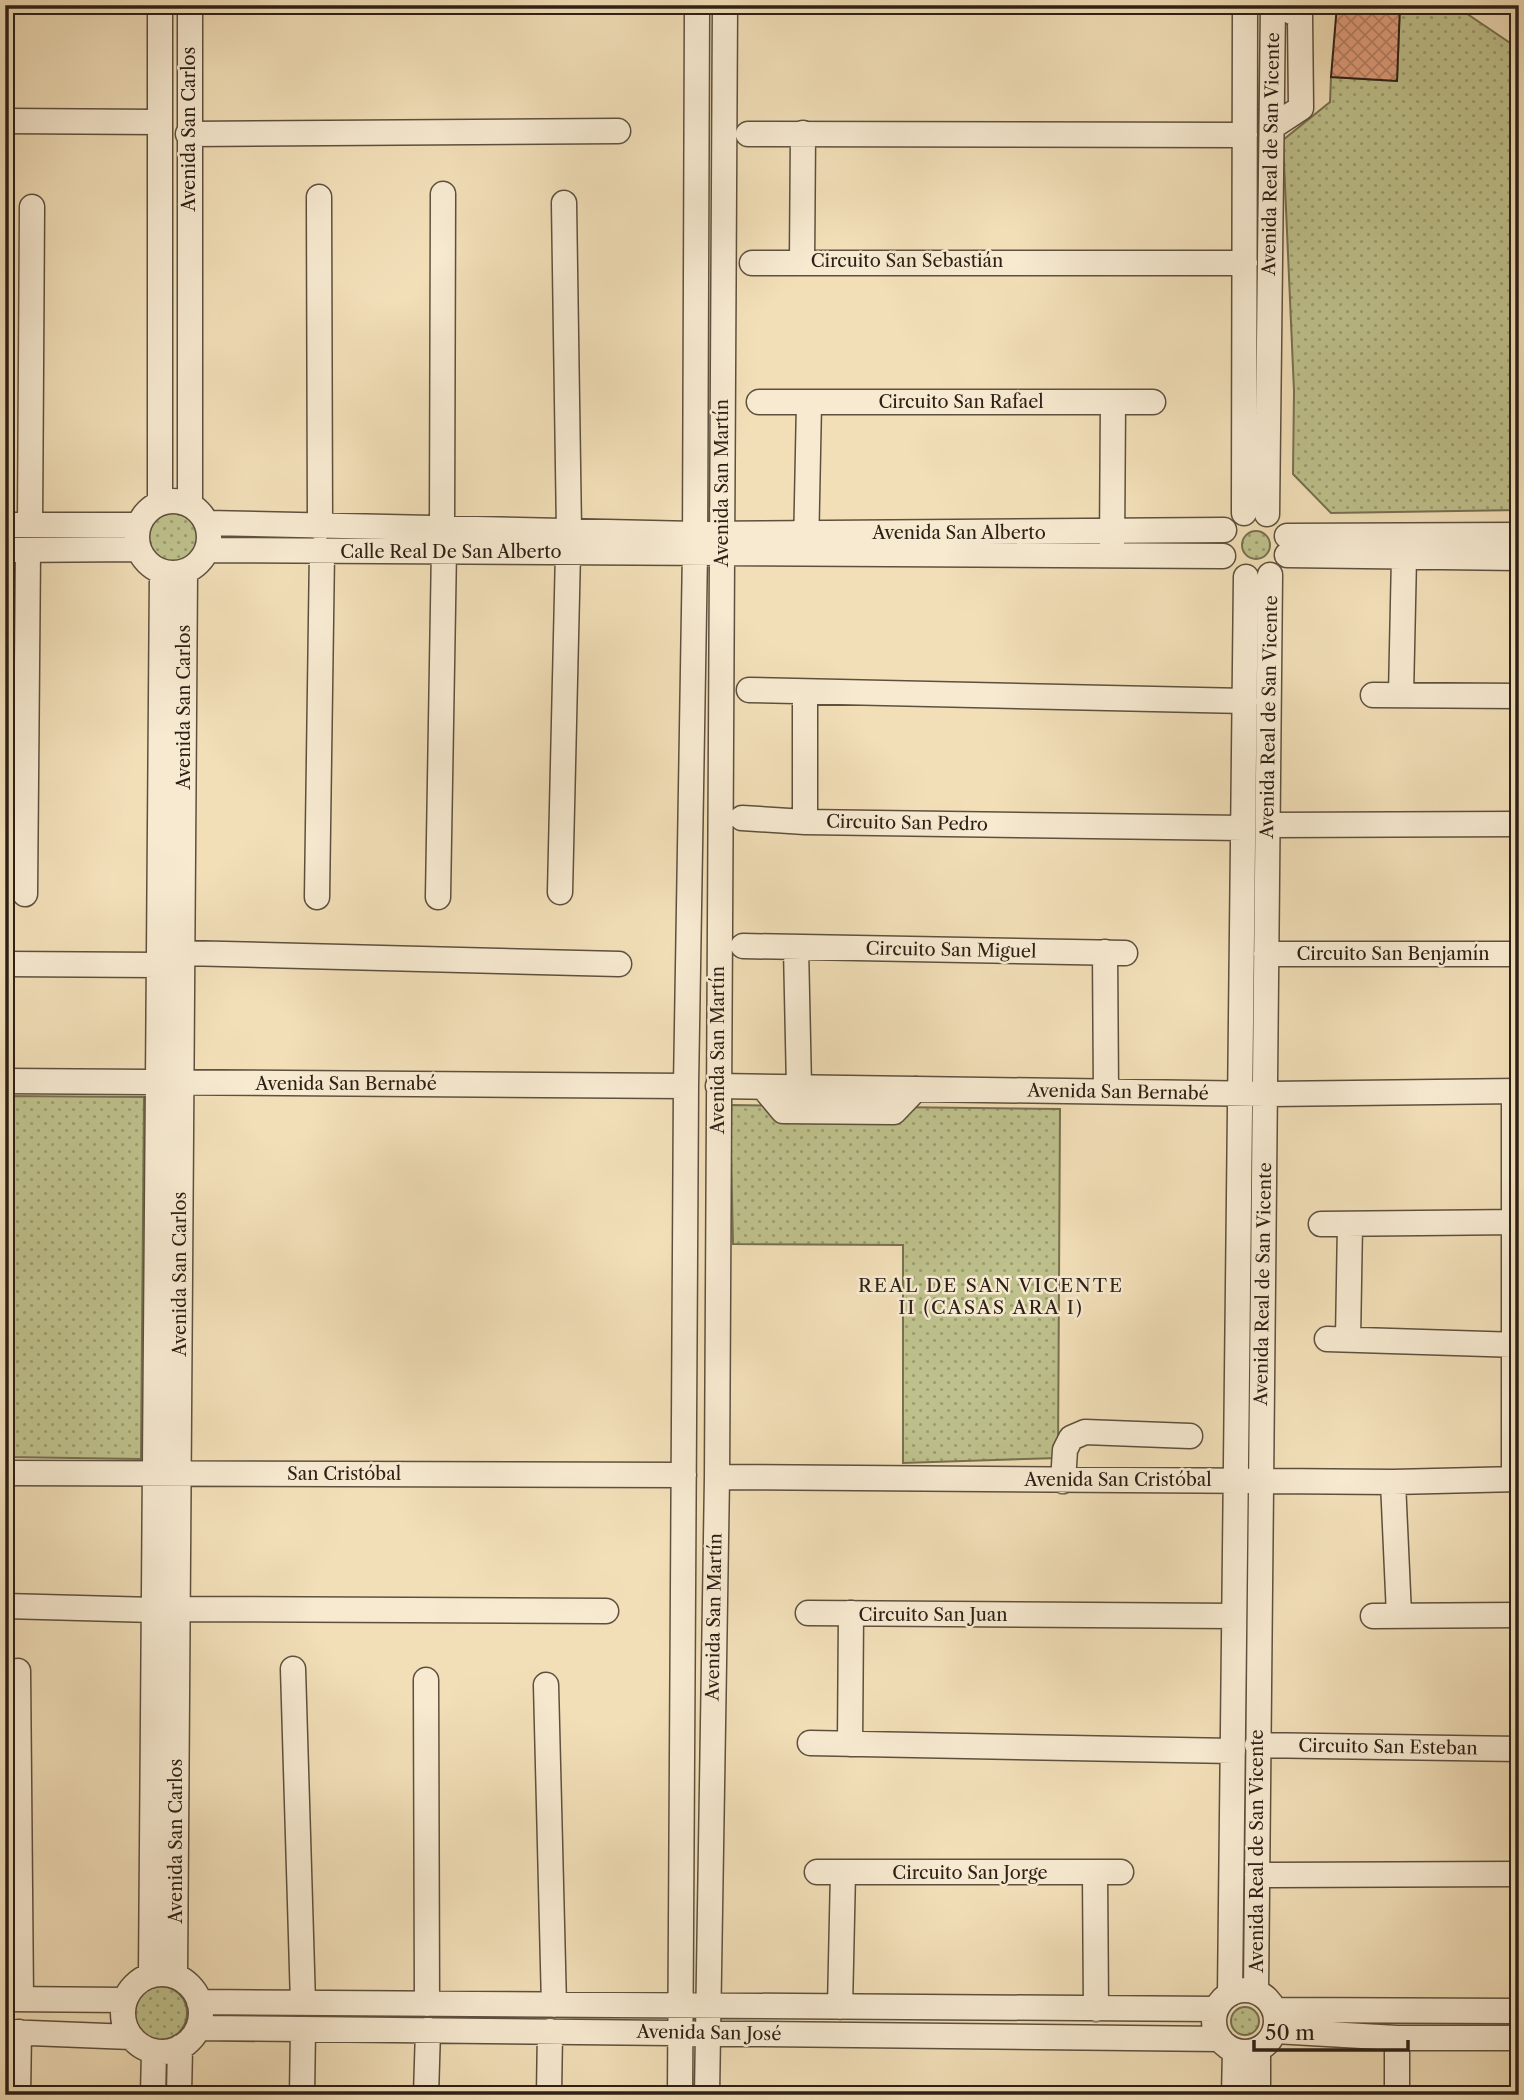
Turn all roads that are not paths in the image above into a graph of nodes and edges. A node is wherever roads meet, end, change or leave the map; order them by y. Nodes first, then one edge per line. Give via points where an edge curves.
1 (160, 5) edge
2 (190, 5) edge
3 (697, 5) edge
4 (725, 5) edge
5 (1245, 5) edge
6 (1275, 5) edge
7 (5, 121) edge
8 (159, 122) junction
9 (618, 131) dead end
10 (803, 133) junction
11 (188, 134) junction
12 (748, 134) dead end
13 (1245, 135) junction
14 (443, 194) dead end
15 (319, 197) dead end
16 (564, 203) dead end
17 (32, 207) dead end
18 (802, 261) junction
19 (1245, 262) junction
20 (752, 263) dead end
21 (759, 402) dead end
22 (1113, 402) junction
23 (1153, 402) dead end
24 (809, 403) junction
25 (160, 503) junction
26 (190, 504) junction
27 (1256, 513) junction
28 (207, 523) junction
29 (5, 525) edge
30 (30, 525) junction
31 (1224, 530) junction
32 (1519, 535) edge
33 (138, 537) junction
34 (443, 538) junction
35 (321, 539) junction
36 (568, 542) junction
37 (695, 543) junction
38 (722, 543) junction
39 (806, 544) junction
40 (1112, 544) junction
41 (1287, 545) junction
42 (17, 550) edge
43 (207, 550) junction
44 (1223, 555) junction
45 (1404, 557) junction
46 (1519, 558) edge
47 (173, 572) junction
48 (1258, 576) junction
49 (749, 690) dead end
50 (805, 692) junction
51 (1373, 695) dead end
52 (1401, 695) junction
53 (1519, 696) edge
54 (1245, 701) junction
55 (741, 818) dead end
56 (805, 822) junction
57 (1519, 824) edge
58 (1255, 827) junction
59 (560, 892) dead end
60 (24, 894) dead end
61 (317, 897) dead end
62 (438, 897) dead end
63 (743, 946) dead end
64 (796, 948) junction
65 (182, 953) junction
66 (1266, 954) junction
67 (1519, 954) edge
68 (5, 964) edge
69 (619, 964) dead end
70 (159, 965) junction
71 (5, 1081) edge
72 (170, 1083) junction
73 (686, 1086) junction
74 (718, 1086) junction
75 (763, 1087) junction
76 (799, 1087) junction
77 (916, 1089) junction
78 (1106, 1091) junction
79 (1516, 1091) edge
80 (1240, 1093) junction
81 (1265, 1094) junction
82 (1516, 1222) edge
83 (1321, 1224) dead end
84 (1350, 1224) junction
85 (1516, 1345) edge
86 (1190, 1436) dead end
87 (5, 1473) edge
88 (167, 1473) junction
89 (684, 1475) junction
90 (717, 1476) junction
91 (1516, 1479) edge
92 (1249, 1480) junction
93 (1063, 1481) junction
94 (1393, 1482) junction
95 (5, 1606) edge
96 (165, 1609) junction
97 (606, 1611) dead end
98 (808, 1613) dead end
99 (850, 1614) junction
100 (1399, 1615) junction
101 (1519, 1615) edge
102 (1234, 1616) junction
103 (1373, 1616) dead end
104 (293, 1669) dead end
105 (19, 1671) dead end
106 (426, 1680) dead end
107 (546, 1685) dead end
108 (810, 1743) dead end
109 (850, 1744) junction
110 (1257, 1745) junction
111 (1519, 1749) edge
112 (1233, 1751) junction
113 (817, 1872) dead end
114 (843, 1872) junction
115 (1121, 1872) dead end
116 (1095, 1873) junction
117 (1519, 1874) edge
118 (1257, 1875) junction
119 (163, 1976) junction
120 (1256, 1993) junction
121 (13, 1999) edge
122 (125, 2000) junction
123 (1223, 2001) junction
124 (199, 2002) junction
125 (303, 2003) junction
126 (427, 2004) junction
127 (554, 2005) junction
128 (681, 2006) junction
129 (708, 2006) junction
130 (840, 2007) junction
131 (1096, 2009) junction
132 (1519, 2011) edge
133 (198, 2028) junction
134 (303, 2029) junction
135 (428, 2030) junction
136 (12, 2032) edge
137 (551, 2032) junction
138 (681, 2032) junction
139 (707, 2033) junction
140 (1252, 2036) junction
141 (131, 2037) junction
142 (1397, 2038) junction
143 (1519, 2038) edge
144 (180, 2047) junction
145 (154, 2051) junction
146 (18, 2095) edge
147 (153, 2095) edge
148 (179, 2095) edge
149 (302, 2095) edge
150 (426, 2095) edge
151 (549, 2095) edge
152 (680, 2095) edge
153 (707, 2095) edge
154 (1234, 2095) edge
155 (1258, 2095) edge
156 (1397, 2095) edge

1 - 8 street, Avenida San Carlos
2 - 11 street, Avenida San Carlos
3 - 37 street, Avenida San Martín
4 - 38 street, Avenida San Martín
5 - 13 street, Avenida Real de San Vicente
6 - 27 street, Avenida Real de San Vicente
7 - 8 street
8 - 25 street, Avenida San Carlos
9 - 11 street
10 - 12 street
10 - 13 street
10 - 18 street, Circuito San Sebastián
11 - 26 street, Avenida San Carlos
13 - 19 street, Avenida Real de San Vicente
14 - 34 street
15 - 35 street
16 - 36 street
17 - 30 street
18 - 19 street, Circuito San Sebastián
18 - 20 street
19 - 27 street, Avenida Real de San Vicente
21 - 24 street, Circuito San Rafael
22 - 23 street, Circuito San Rafael
22 - 24 street, Circuito San Rafael
22 - 40 street
24 - 39 street
25 - 26 street
25 - 33 street via 143,515
26 - 28 street
27 - 31 street via 1229,523
27 - 41 street via 1283,526
28 - 35 street, Calle Real De San Alberto
28 - 43 street
29 - 30 street
30 - 33 street
31 - 40 street, Avenida San Alberto
31 - 44 street
32 - 41 street
33 - 42 street
33 - 47 street via 143,559
34 - 35 street, Calle Real De San Alberto
34 - 36 street, Calle Real De San Alberto
34 - 62 street
35 - 43 street, Calle Real De San Alberto
35 - 61 street
36 - 37 street, Calle Real De San Alberto
36 - 59 street
37 - 38 street, Avenida San Alberto
37 - 73 street, Avenida San Martín
38 - 39 street, Avenida San Alberto
38 - 74 street, Avenida San Martín
39 - 40 street, Avenida San Alberto
40 - 44 street, Avenida San Alberto
41 - 45 street
41 - 48 street
42 - 60 street
43 - 47 street via 194,567
44 - 48 street via 1232,570
45 - 46 street
45 - 52 street
47 - 65 street, Avenida San Carlos
47 - 70 street, Avenida San Carlos
48 - 54 street, Avenida Real de San Vicente
48 - 58 street, Avenida Real de San Vicente
49 - 50 street
50 - 54 street
50 - 56 street, Circuito San Pedro
51 - 52 street
52 - 53 street
54 - 58 street, Avenida Real de San Vicente
55 - 56 street
56 - 58 street, Circuito San Pedro
57 - 58 street
58 - 66 street, Avenida Real de San Vicente
58 - 80 street, Avenida Real de San Vicente
63 - 64 street, Circuito San Miguel
64 - 76 street
64 - 78 street, Circuito San Miguel via 1115,953
65 - 69 street
65 - 72 street, Avenida San Carlos
66 - 67 street, Circuito San Benjamín
66 - 81 street, Avenida Real de San Vicente
68 - 70 street
70 - 72 street, Avenida San Carlos
71 - 72 street, Avenida San Bernabé
72 - 73 street, Avenida San Bernabé
72 - 88 street, Avenida San Carlos
73 - 89 street, Avenida San Martín
74 - 75 street, Avenida San Bernabé
74 - 90 street, Avenida San Martín
75 - 76 street, Avenida San Bernabé
75 - 77 street via 783,1111 894,1112
76 - 77 street, Avenida San Bernabé
77 - 78 street, Avenida San Bernabé
78 - 80 street, Avenida San Bernabé
79 - 81 street, Avenida San Bernabé
79 - 82 street
80 - 81 street, Avenida San Bernabé
80 - 92 street, Avenida Real de San Vicente
81 - 92 street, Avenida Real de San Vicente
82 - 84 street
82 - 85 street
83 - 84 street
84 - 85 street via 1337,1339
85 - 91 street
86 - 93 street via 1085,1432 1071,1438 1065,1450
87 - 88 street, San Cristóbal
88 - 89 street, San Cristóbal
88 - 96 street, Avenida San Carlos
89 - 128 street, Avenida San Martín
90 - 93 street, Avenida San Cristóbal
90 - 129 street, Avenida San Martín
91 - 94 street, Avenida San Cristóbal
92 - 93 street, Avenida San Cristóbal
92 - 94 street, Avenida San Cristóbal
92 - 102 street, Avenida Real de San Vicente
92 - 110 street, Avenida Real de San Vicente
94 - 100 street
95 - 96 street
96 - 97 street
96 - 119 street, Avenida San Carlos
98 - 99 street
99 - 102 street, Circuito San Juan
99 - 109 street, Circuito San Juan
100 - 101 street
100 - 103 street
102 - 112 street, Avenida Real de San Vicente
104 - 125 street
105 - 121 street
106 - 126 street
107 - 127 street
108 - 109 street
109 - 112 street
110 - 111 street, Circuito San Esteban
110 - 118 street, Avenida Real de San Vicente
112 - 123 street, Avenida Real de San Vicente
113 - 114 street, Circuito San Jorge
114 - 116 street, Circuito San Jorge
114 - 130 street
115 - 116 street, Circuito San Jorge
116 - 131 street
117 - 118 street
118 - 120 street, Avenida Real de San Vicente
119 - 122 street via 131,1989
119 - 124 street via 194,1991
120 - 123 street, Avenida San José via 1240,1990
120 - 140 street via 1269,2001
121 - 122 street
122 - 141 street via 125,2025
123 - 131 street, Avenida San José
123 - 140 street, Avenida Real de San Vicente via 1214,2020
124 - 125 street, Avenida San José
124 - 133 street
125 - 126 street, Avenida San José
126 - 127 street, Avenida San José
127 - 128 street, Avenida San José
128 - 129 street, Avenida San José
128 - 138 street, Avenida San Martín
129 - 130 street, Avenida San José
129 - 139 street, Avenida San Martín
130 - 131 street, Avenida San José
132 - 140 street, Avenida San José
133 - 134 street, Avenida San José
133 - 144 street
134 - 135 street, Avenida San José
134 - 149 street
135 - 137 street, Avenida San José
135 - 150 street
136 - 141 street
136 - 146 street
137 - 138 street, Avenida San José
137 - 151 street
138 - 139 street, Avenida San José
138 - 152 street, Avenida San Martín
139 - 140 street, Avenida San José
139 - 153 street, Avenida San Martín
140 - 142 street, Avenida San José
140 - 154 street
140 - 155 street
141 - 145 street
142 - 143 street, Avenida San José
142 - 156 street
144 - 145 street
144 - 148 street
145 - 147 street

